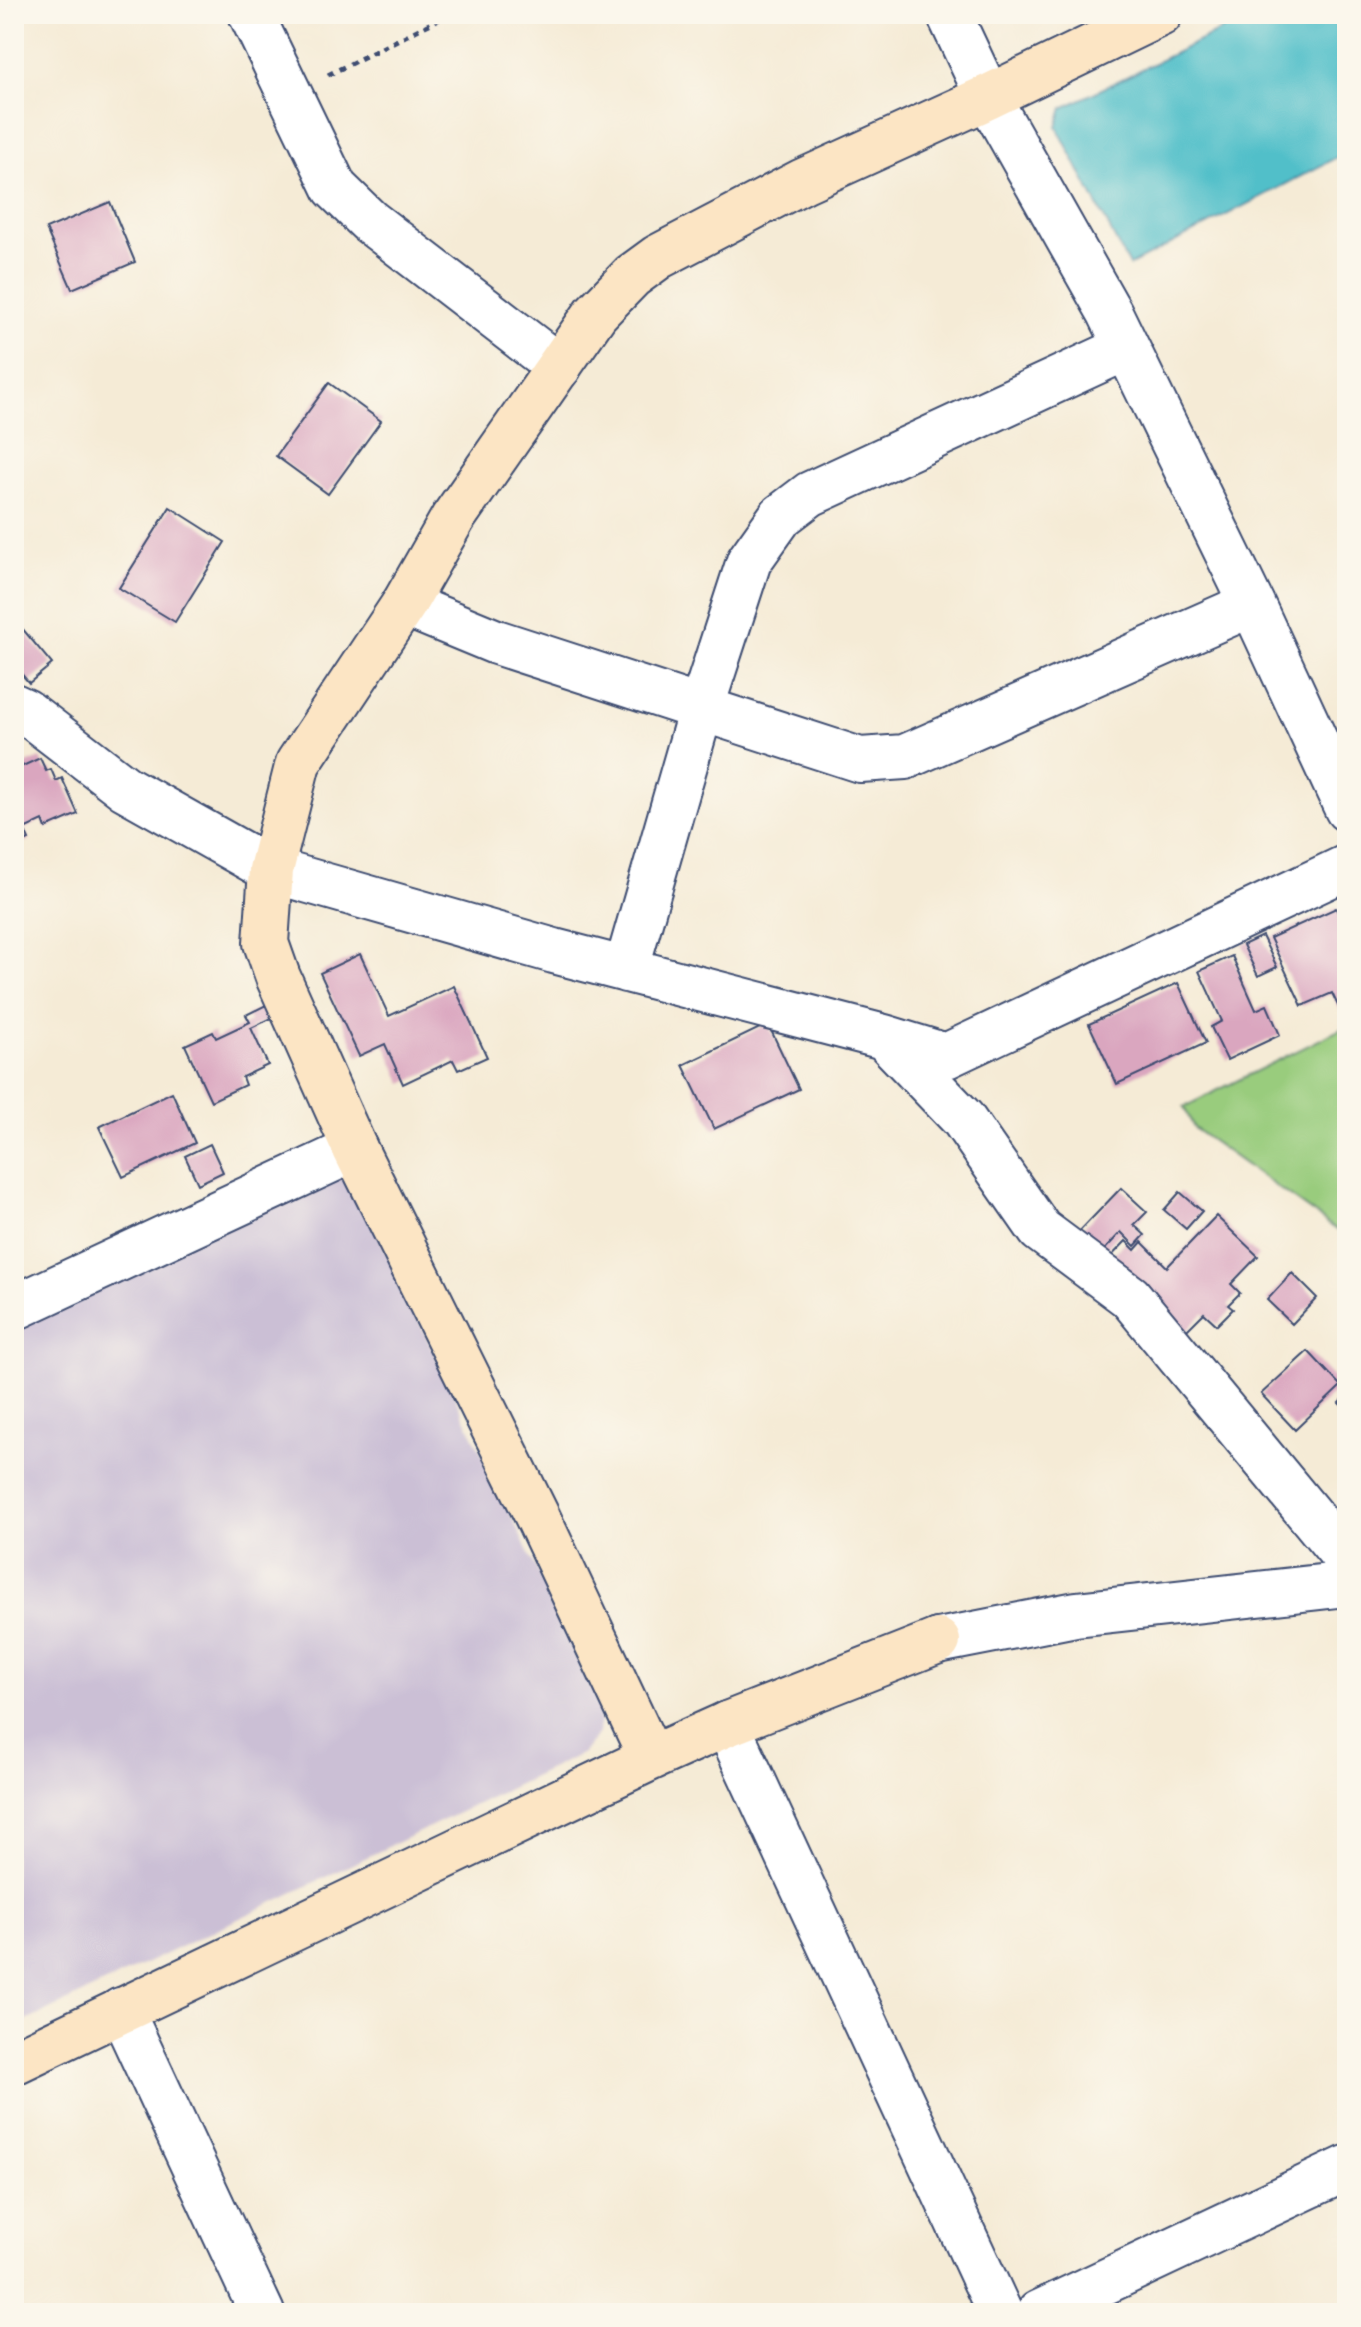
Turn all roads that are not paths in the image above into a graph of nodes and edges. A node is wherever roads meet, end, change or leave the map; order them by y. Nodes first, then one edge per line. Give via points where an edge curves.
1 (251, 14) edge
2 (949, 14) edge
3 (1160, 14) edge
4 (988, 97) junction
5 (1126, 348) junction
6 (559, 367) junction
7 (404, 604) junction
8 (1252, 604) junction
9 (14, 706) edge
10 (701, 709) junction
11 (1347, 809) edge
12 (1347, 867) edge
13 (271, 870) junction
14 (626, 970) junction
15 (884, 1037) junction
16 (355, 1149) junction
17 (14, 1308) edge
18 (1347, 1560) edge
19 (1347, 1584) edge
20 (727, 1724) junction
21 (651, 1758) junction
22 (121, 2010) junction
23 (14, 2062) edge
24 (1347, 2168) edge
25 (262, 2313) edge
26 (1000, 2313) edge
27 (1039, 2313) edge

1 - 6 street via 335,188 369,221
2 - 4 street
3 - 4 street
4 - 5 street
4 - 6 street via 803,181 658,257 596,313
5 - 8 street
5 - 10 street via 810,494 781,516 749,561
6 - 7 street via 453,518
7 - 10 street via 496,642
7 - 13 street via 298,763
8 - 10 street via 905,757 860,760
8 - 11 street
9 - 13 street via 125,788
10 - 14 street
12 - 15 street via 946,1056
13 - 14 street
13 - 16 street via 266,943
14 - 15 street
15 - 18 street via 963,1119 1040,1230 1130,1297
16 - 17 street
16 - 21 street
19 - 20 street via 1076,1614 938,1641
20 - 21 street
20 - 26 street
21 - 22 street
22 - 23 street
22 - 25 street
24 - 27 street

